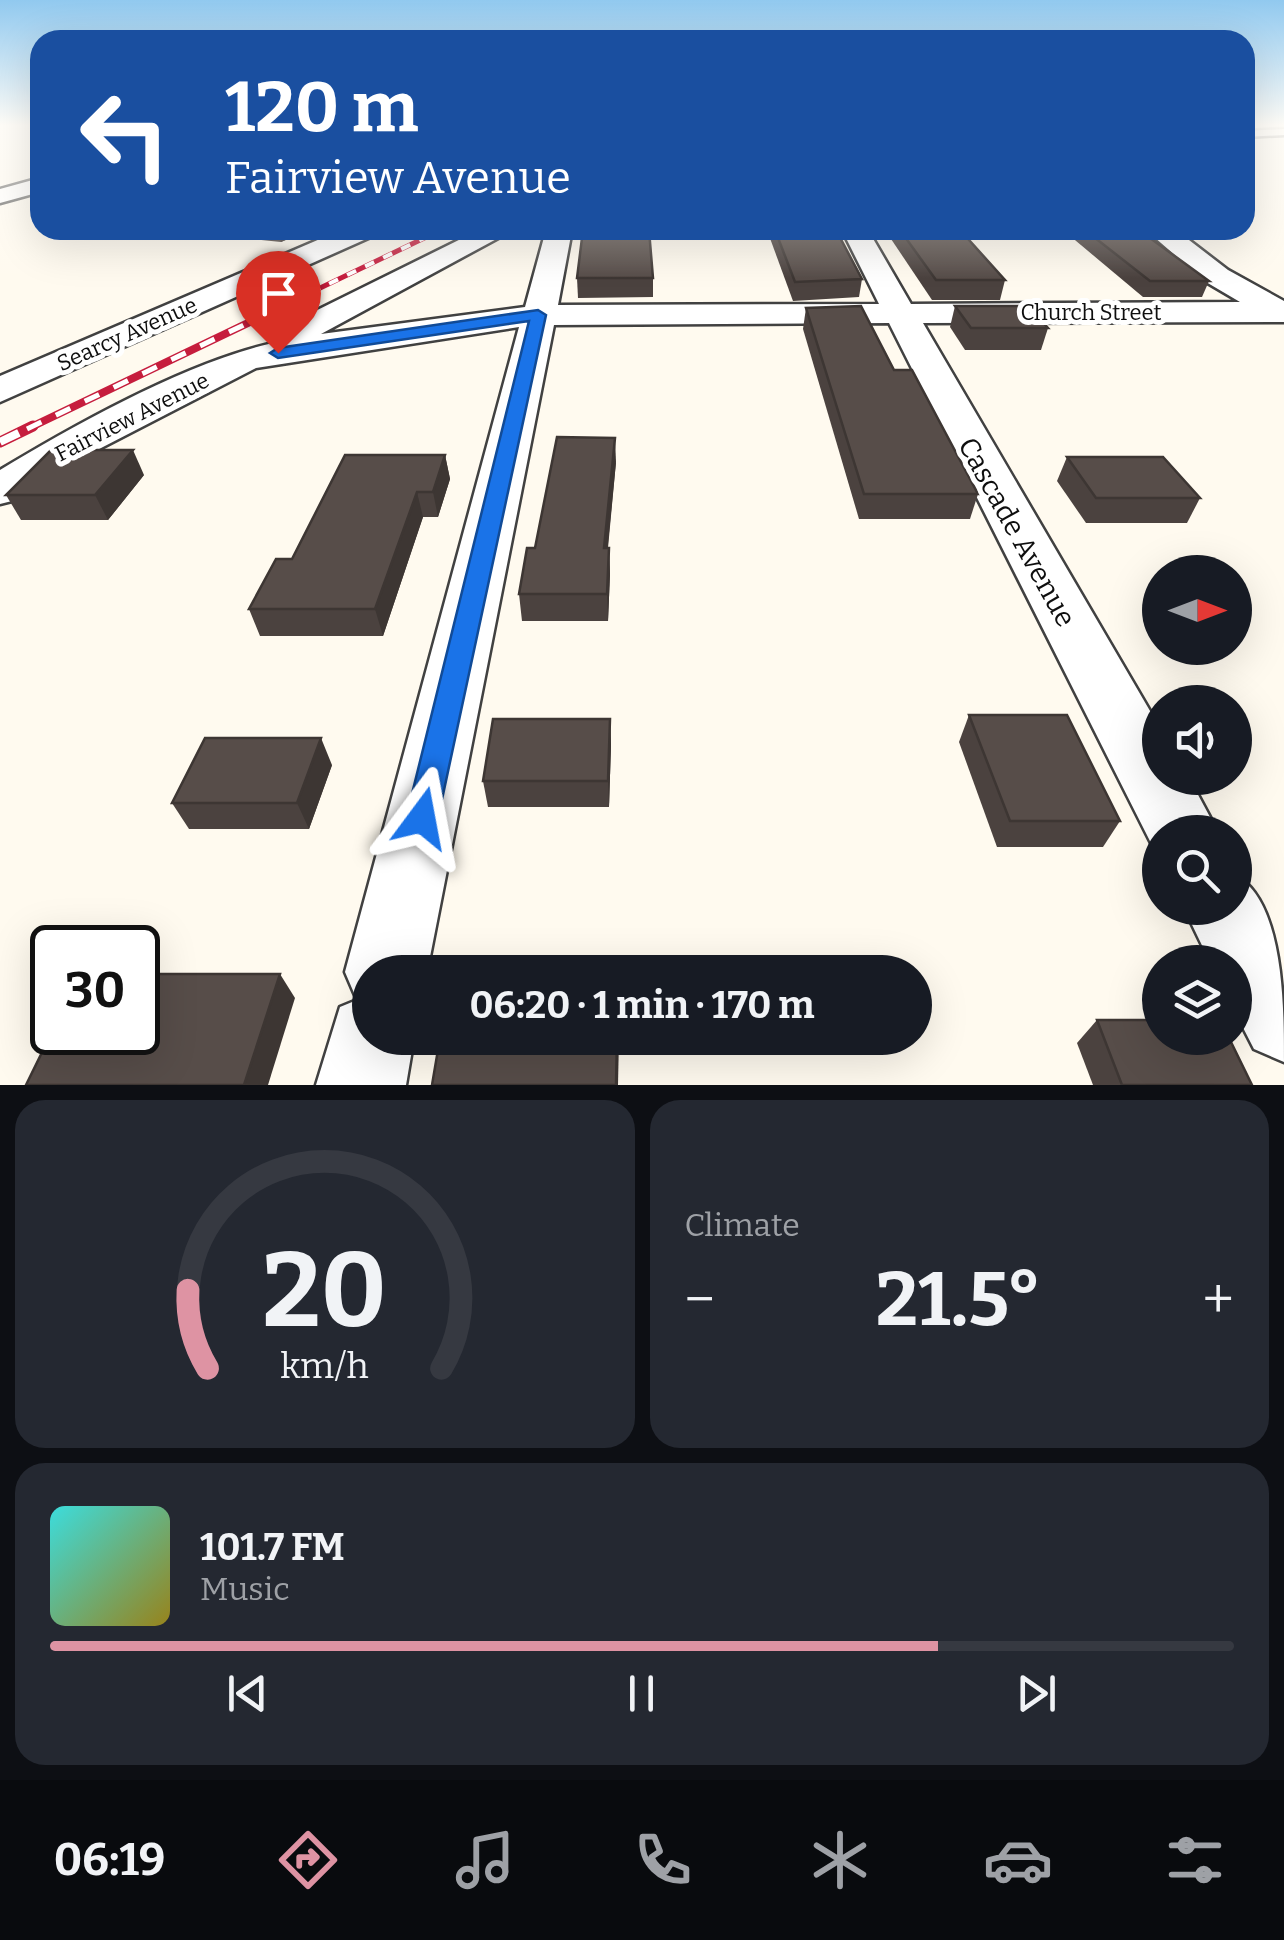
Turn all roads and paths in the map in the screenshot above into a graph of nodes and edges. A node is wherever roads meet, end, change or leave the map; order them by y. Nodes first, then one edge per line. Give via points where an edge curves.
1 (30, 187) edge
2 (0, 196) edge
3 (341, 240) edge
4 (480, 240) edge
5 (557, 240) edge
6 (860, 240) edge
7 (1172, 240) edge
8 (896, 312) junction
9 (1281, 312) edge
10 (538, 315) junction
11 (245, 359) junction
12 (0, 390) edge
13 (0, 490) edge
14 (1173, 815) edge
15 (1232, 925) edge
16 (390, 955) edge
17 (1284, 1019) edge
18 (368, 1055) edge
19 (360, 1085) edge

1 - 2 street
3 - 12 street, Searcy Avenue
4 - 11 street
5 - 10 street
6 - 8 street, Cascade Avenue
7 - 9 street
8 - 9 street, Church Street
8 - 10 street, Church Street
8 - 14 street, Cascade Avenue
10 - 11 street, Fairview Avenue
10 - 16 street
11 - 13 street, Fairview Avenue
15 - 17 street
18 - 19 street

